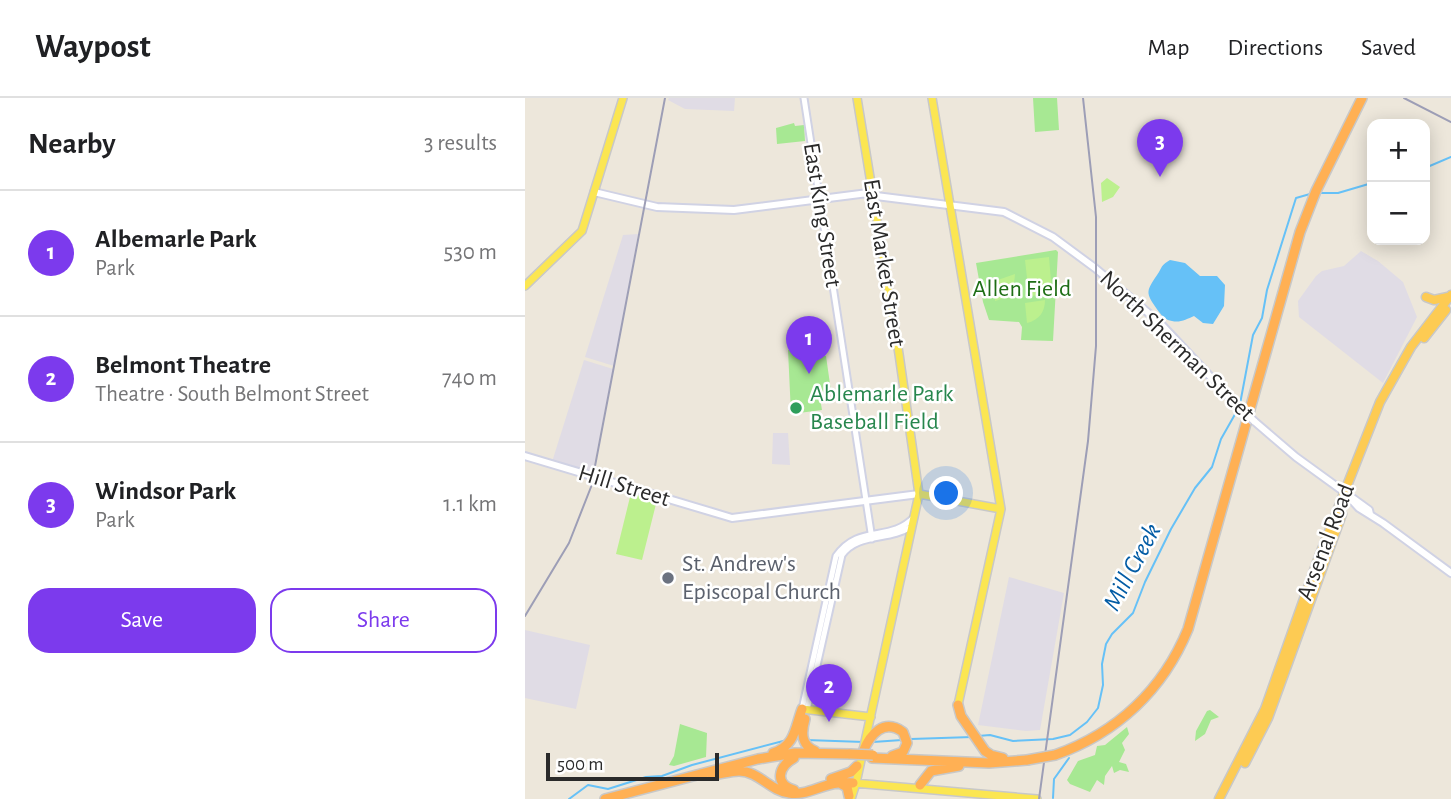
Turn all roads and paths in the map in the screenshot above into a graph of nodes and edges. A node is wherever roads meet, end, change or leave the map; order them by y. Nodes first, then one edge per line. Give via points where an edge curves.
1 (623, 98) edge
2 (804, 98) edge
3 (857, 98) edge
4 (933, 98) edge
5 (1360, 98) edge
6 (594, 192) junction
7 (872, 195) junction
8 (820, 199) junction
9 (951, 205) junction
10 (525, 286) edge
11 (1451, 296) edge
12 (1451, 303) edge
13 (1435, 320) junction
14 (1451, 320) edge
15 (525, 456) edge
16 (921, 494) junction
17 (1346, 495) junction
18 (867, 501) junction
19 (1001, 509) junction
20 (913, 517) junction
21 (911, 527) junction
22 (871, 536) junction
23 (1451, 573) edge
24 (958, 705) joint
25 (804, 709) junction
26 (869, 716) junction
27 (798, 736) junction
28 (864, 744) junction
29 (831, 753) junction
30 (849, 756) junction
31 (892, 756) junction
32 (873, 757) junction
33 (794, 758) junction
34 (1005, 759) junction
35 (1026, 759) junction
36 (752, 760) junction
37 (989, 763) junction
38 (858, 766) junction
39 (707, 776) junction
40 (836, 781) junction
41 (855, 782) junction
42 (870, 782) junction
43 (925, 783) junction
44 (943, 789) junction
45 (850, 798) edge
46 (605, 799) edge
47 (625, 799) edge
48 (1033, 799) edge
49 (1219, 799) edge
50 (1225, 799) edge

1 - 6 main road
2 - 8 street, East King Street
3 - 7 main road, East Market Street
4 - 9 main road
5 - 35 highway, bridge via 1296,231 1179,638 1150,685 1122,714 1055,753
6 - 8 main road, North Sherman Street via 657,207 734,211
6 - 10 main road via 582,231
7 - 8 main road, North Sherman Street
7 - 9 main road, North Sherman Street
7 - 16 main road, East Market Street
8 - 18 street, East King Street
9 - 17 main road, North Sherman Street, bridge via 1006,212 1067,246 1159,322 1254,421
9 - 19 main road
11 - 13 highway, Arsenal Road
11 - 13 highway via 1429,299
12 - 13 highway, Arsenal Road
13 - 14 highway
13 - 17 highway, Arsenal Road via 1397,368
15 - 18 main road, Hill Street via 723,517
16 - 18 main road, Hill Street
16 - 19 main road
16 - 20 main road
17 - 23 main road, North Sherman Street
17 - 49 highway, Arsenal Road via 1265,709
17 - 50 highway, Arsenal Road via 1268,718
18 - 22 street, East King Street
19 - 24 main road
20 - 21 main road
20 - 22 street via 897,530
21 - 22 street via 898,534
21 - 26 main road
22 - 25 street via 846,550 839,564
24 - 34 highway via 981,746
25 - 26 main road
25 - 27 highway
26 - 28 main road
27 - 29 highway via 814,751
27 - 36 highway via 781,750
28 - 31 highway via 876,731 895,727 906,739 903,752
28 - 38 main road
29 - 30 highway
29 - 36 highway
30 - 32 highway, bridge
30 - 33 highway
31 - 32 highway
31 - 34 highway
32 - 37 highway
33 - 38 highway via 780,773 790,789 847,774
33 - 39 highway
34 - 35 highway
35 - 37 highway
36 - 46 highway
37 - 43 highway via 935,770
38 - 41 main road
38 - 42 main road
39 - 40 highway via 742,771 793,794
39 - 47 highway
40 - 41 highway
40 - 45 highway via 847,787
41 - 42 main road
41 - 44 main road
41 - 45 main road
42 - 43 main road
43 - 44 main road
44 - 48 main road

